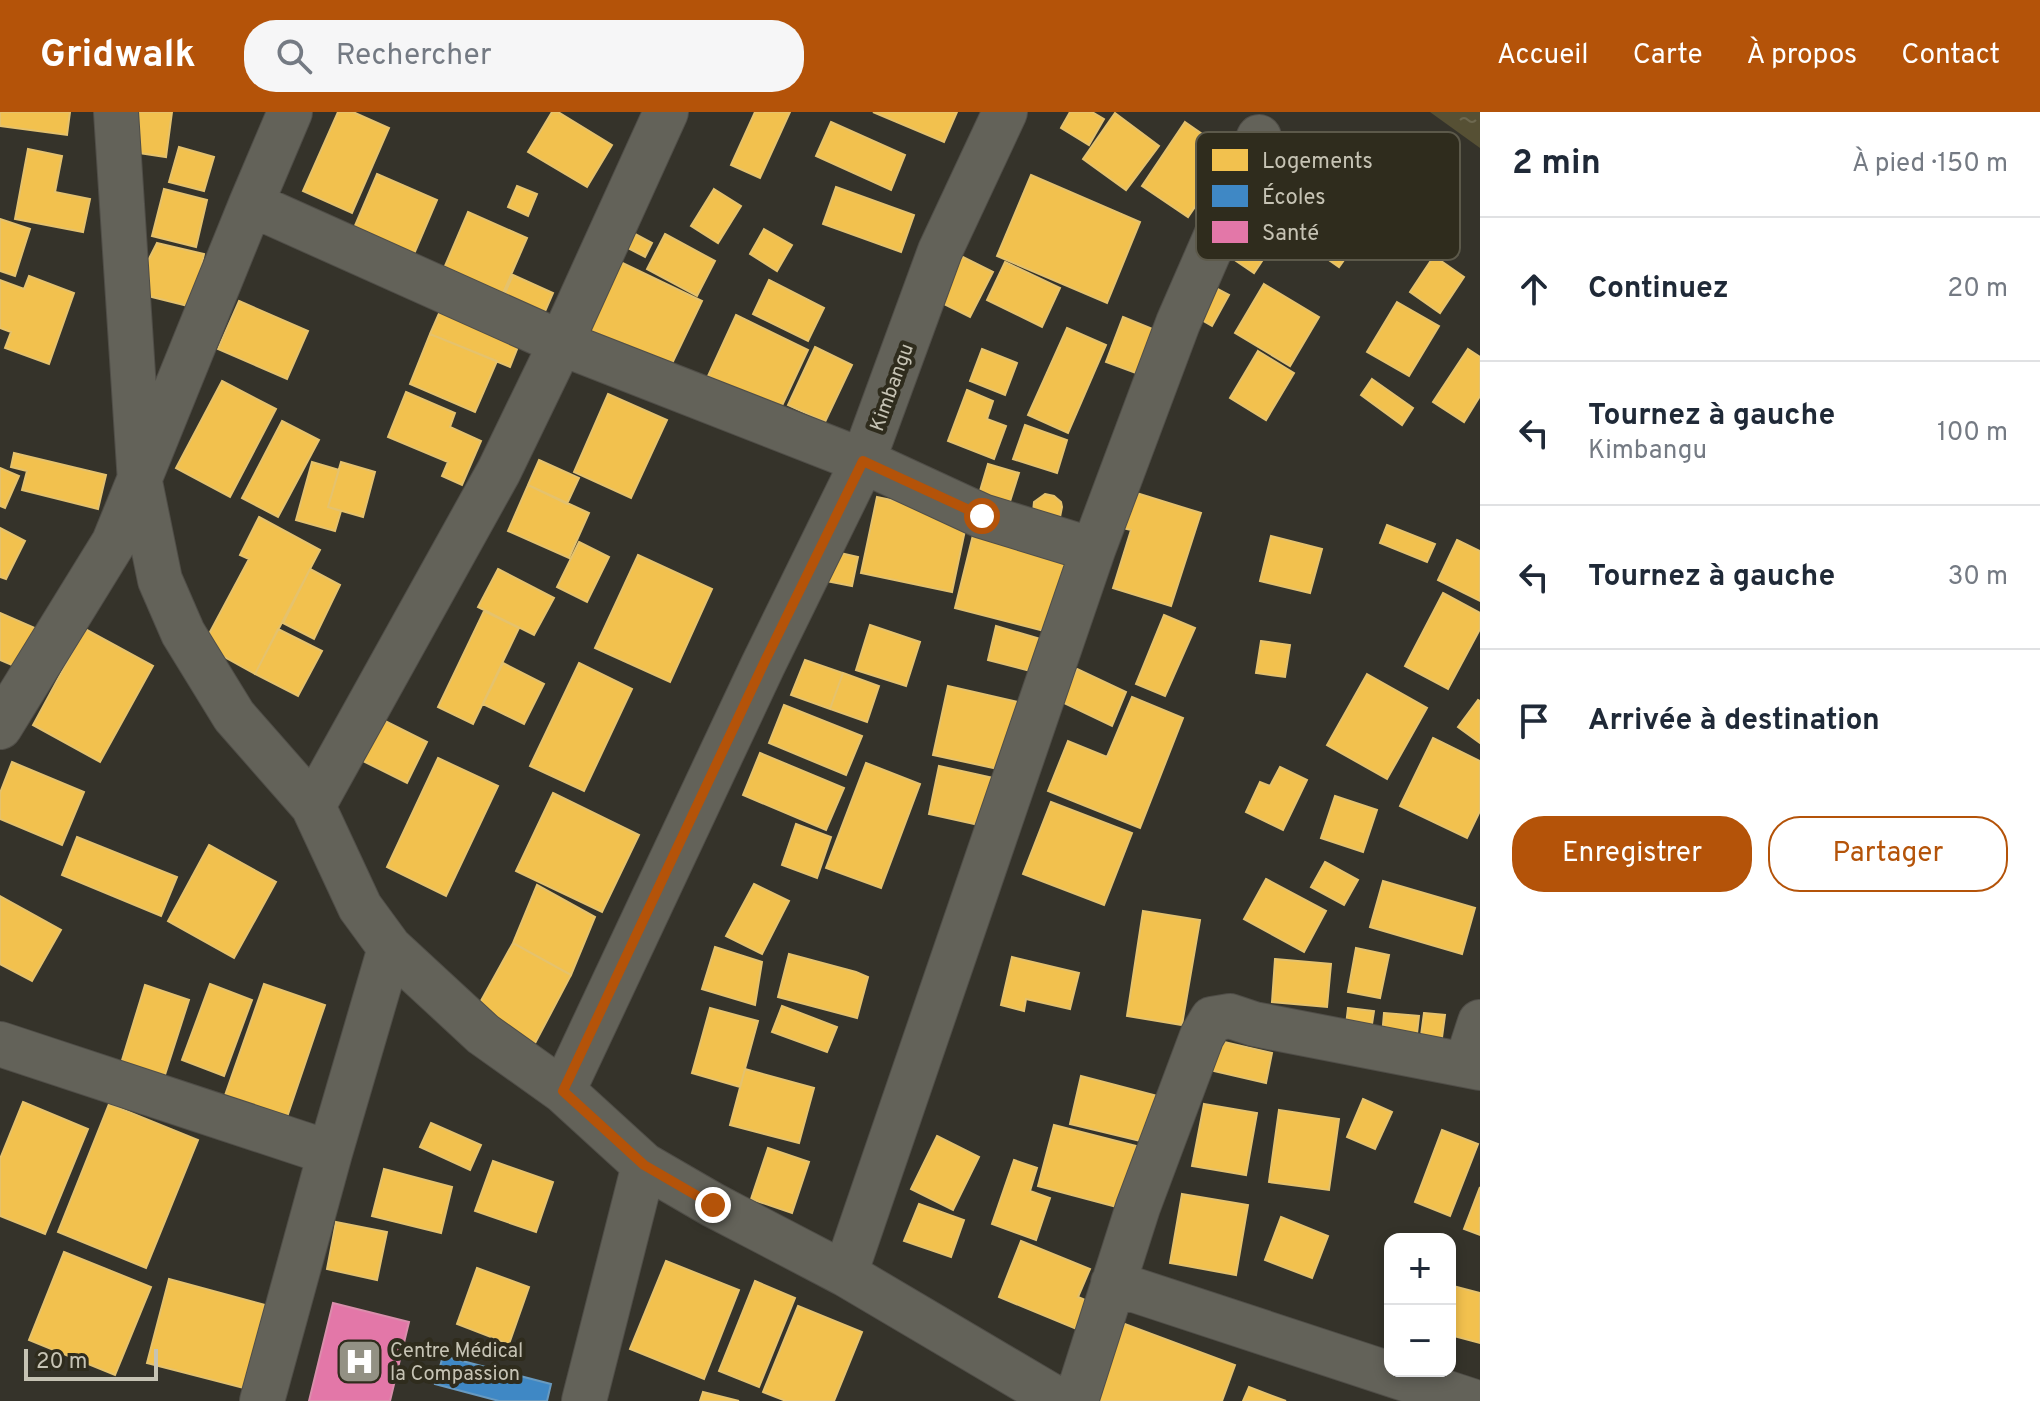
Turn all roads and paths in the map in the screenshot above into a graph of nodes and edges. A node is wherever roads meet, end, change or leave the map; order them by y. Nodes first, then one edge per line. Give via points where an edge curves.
1 (116, 112) edge
2 (290, 112) edge
3 (666, 112) edge
4 (1005, 112) edge
5 (251, 204) junction
6 (1205, 260) edge
7 (561, 343) junction
8 (863, 461) junction
9 (140, 482) junction
10 (1093, 550) junction
11 (0, 727) edge
12 (313, 806) junction
13 (390, 948) junction
14 (1480, 1022) edge
15 (0, 1044) edge
16 (1473, 1066) edge
17 (563, 1091) junction
18 (330, 1153) junction
19 (644, 1165) junction
20 (845, 1274) junction
21 (1113, 1283) junction
22 (262, 1401) edge
23 (584, 1401) edge
24 (1060, 1401) edge
25 (1076, 1401) edge
26 (1472, 1401) edge

1 - 9 street
2 - 5 street
3 - 7 street
4 - 8 street, Kimbangu via 940,251
5 - 7 street
5 - 9 street
6 - 10 street
7 - 8 street
7 - 12 street via 499,471
8 - 10 street via 982,516
8 - 17 street, Kimbangu
9 - 11 street via 114,542
9 - 12 street via 160,580 183,633 234,716
10 - 20 street
12 - 13 street via 360,907
13 - 17 street via 483,1034
13 - 18 street
14 - 16 street
15 - 18 street
16 - 21 street via 1230,1016 1212,1019
17 - 19 street
18 - 22 street
19 - 20 street
19 - 23 street
20 - 24 street
21 - 25 street
21 - 26 street

